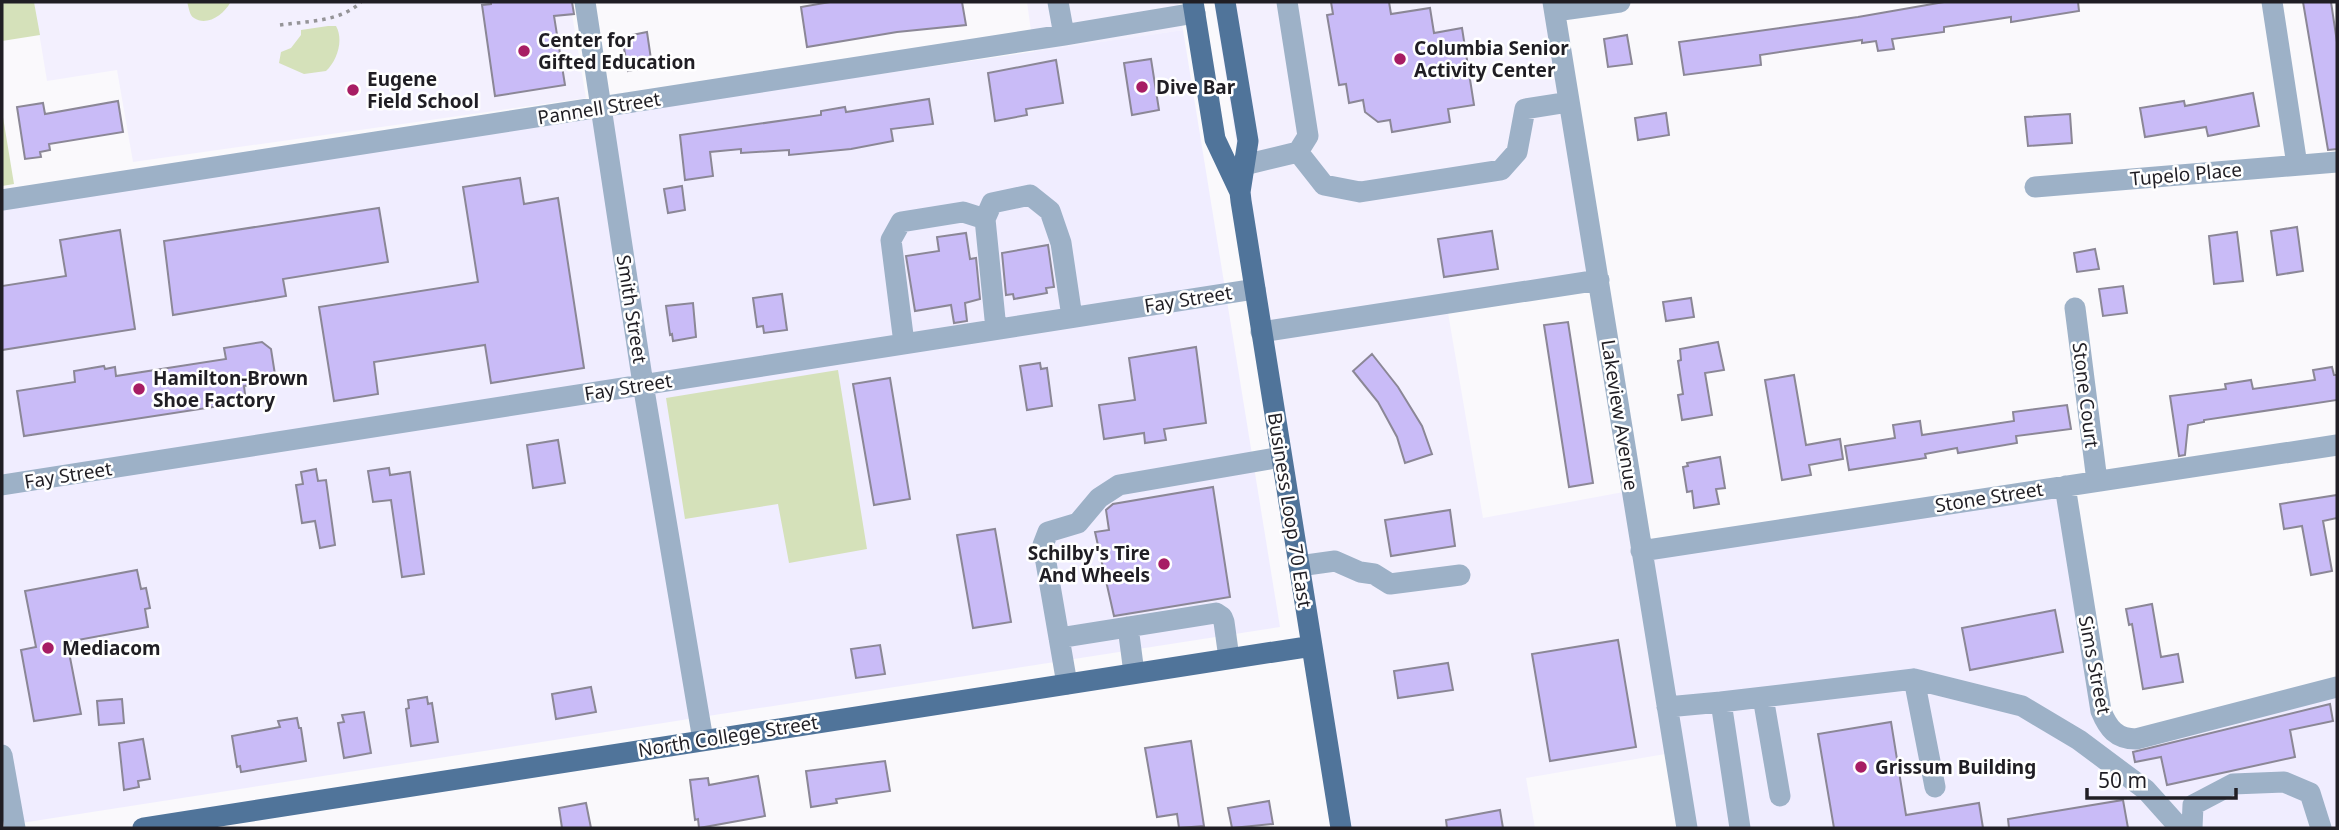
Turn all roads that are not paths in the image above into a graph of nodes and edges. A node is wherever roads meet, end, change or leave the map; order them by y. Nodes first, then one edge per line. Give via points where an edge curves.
1 (584, 2) edge
2 (1058, 2) edge
3 (1225, 2) edge
4 (1287, 2) edge
5 (1620, 2) edge
6 (2272, 2) edge
7 (1194, 7) edge
8 (1554, 7) edge
9 (1064, 35) junction
10 (1569, 102) junction
11 (602, 108) junction
12 (1298, 152) junction
13 (2337, 162) edge
14 (1244, 165) junction
15 (2297, 165) junction
16 (2035, 187) dead end
17 (1240, 192) junction
18 (2, 200) edge
19 (985, 219) junction
20 (1598, 280) junction
21 (1255, 289) junction
22 (2075, 309) dead end
23 (1072, 317) junction
24 (996, 329) junction
25 (1261, 332) junction
26 (904, 344) junction
27 (643, 384) junction
28 (2337, 445) edge
29 (1281, 457) junction
30 (2097, 481) junction
31 (2, 485) edge
32 (2065, 486) junction
33 (1641, 551) junction
34 (1299, 566) junction
35 (1460, 575) dead end
36 (1128, 627) junction
37 (1059, 638) junction
38 (1312, 646) junction
39 (1229, 658) junction
40 (1134, 673) junction
41 (1914, 678) junction
42 (1067, 684) junction
43 (2337, 687) edge
44 (1763, 696) junction
45 (1721, 702) junction
46 (1667, 707) junction
47 (703, 740) junction
48 (2, 755) edge
49 (1935, 787) dead end
50 (1780, 796) dead end
51 (15, 828) edge
52 (143, 828) edge
53 (1341, 828) edge
54 (1687, 828) edge
55 (1740, 828) edge
56 (2180, 828) edge
57 (2192, 828) edge
58 (2321, 828) edge

1 - 11 street, Smith Street
2 - 9 street
3 - 14 main road, Business Loop 70 East via 1248,141
4 - 12 street via 1308,136
5 - 8 street
6 - 15 street
7 - 9 street, Pannell Street
7 - 17 main road, Business Loop 70 East via 1214,139
8 - 10 street, Lakeview Avenue
9 - 11 street, Pannell Street
10 - 12 street via 1525,109 1517,152 1501,170 1360,192 1324,185
10 - 20 street, Lakeview Avenue
11 - 18 street, Pannell Street
11 - 27 street, Smith Street
12 - 14 street
13 - 15 street, Tupelo Place
14 - 17 main road, Business Loop 70 East
15 - 16 street, Tupelo Place
17 - 21 main road, Business Loop 70 East
19 - 23 street via 992,203 1030,195 1050,211 1061,243
19 - 24 street
19 - 26 street via 963,212 901,222 891,240
20 - 25 street
20 - 33 street, Lakeview Avenue
21 - 23 street, Fay Street
21 - 25 main road, Business Loop 70 East
22 - 30 street, Stone Court
23 - 24 street, Fay Street
24 - 26 street, Fay Street
25 - 29 main road, Business Loop 70 East
26 - 27 street, Fay Street
27 - 31 street, Fay Street
27 - 47 street, Smith Street
28 - 30 street, Stone Street
29 - 34 main road, Business Loop 70 East
29 - 37 street via 1119,485 1099,498 1078,523 1048,533 1043,545
30 - 32 street, Stone Street
32 - 33 street, Stone Street
32 - 43 street, Sims Street via 2101,711 2107,726 2119,737 2136,739
33 - 46 street, Lakeview Avenue
34 - 35 street via 1335,561 1390,584
34 - 38 main road, Business Loop 70 East
36 - 37 street
36 - 39 street via 1216,613 1224,622
36 - 40 street
37 - 42 street
38 - 39 main road, North College Street
38 - 53 main road, Business Loop 70 East
39 - 40 main road, North College Street
40 - 42 main road, North College Street
41 - 44 street
41 - 49 street
41 - 56 street via 2022,706 2079,740 2146,790
42 - 47 main road, North College Street
44 - 45 street
44 - 50 street
45 - 46 street
45 - 55 street
46 - 54 street, Lakeview Avenue
47 - 52 main road, North College Street
48 - 51 street
57 - 58 street via 2193,805 2233,784 2284,782 2310,793

